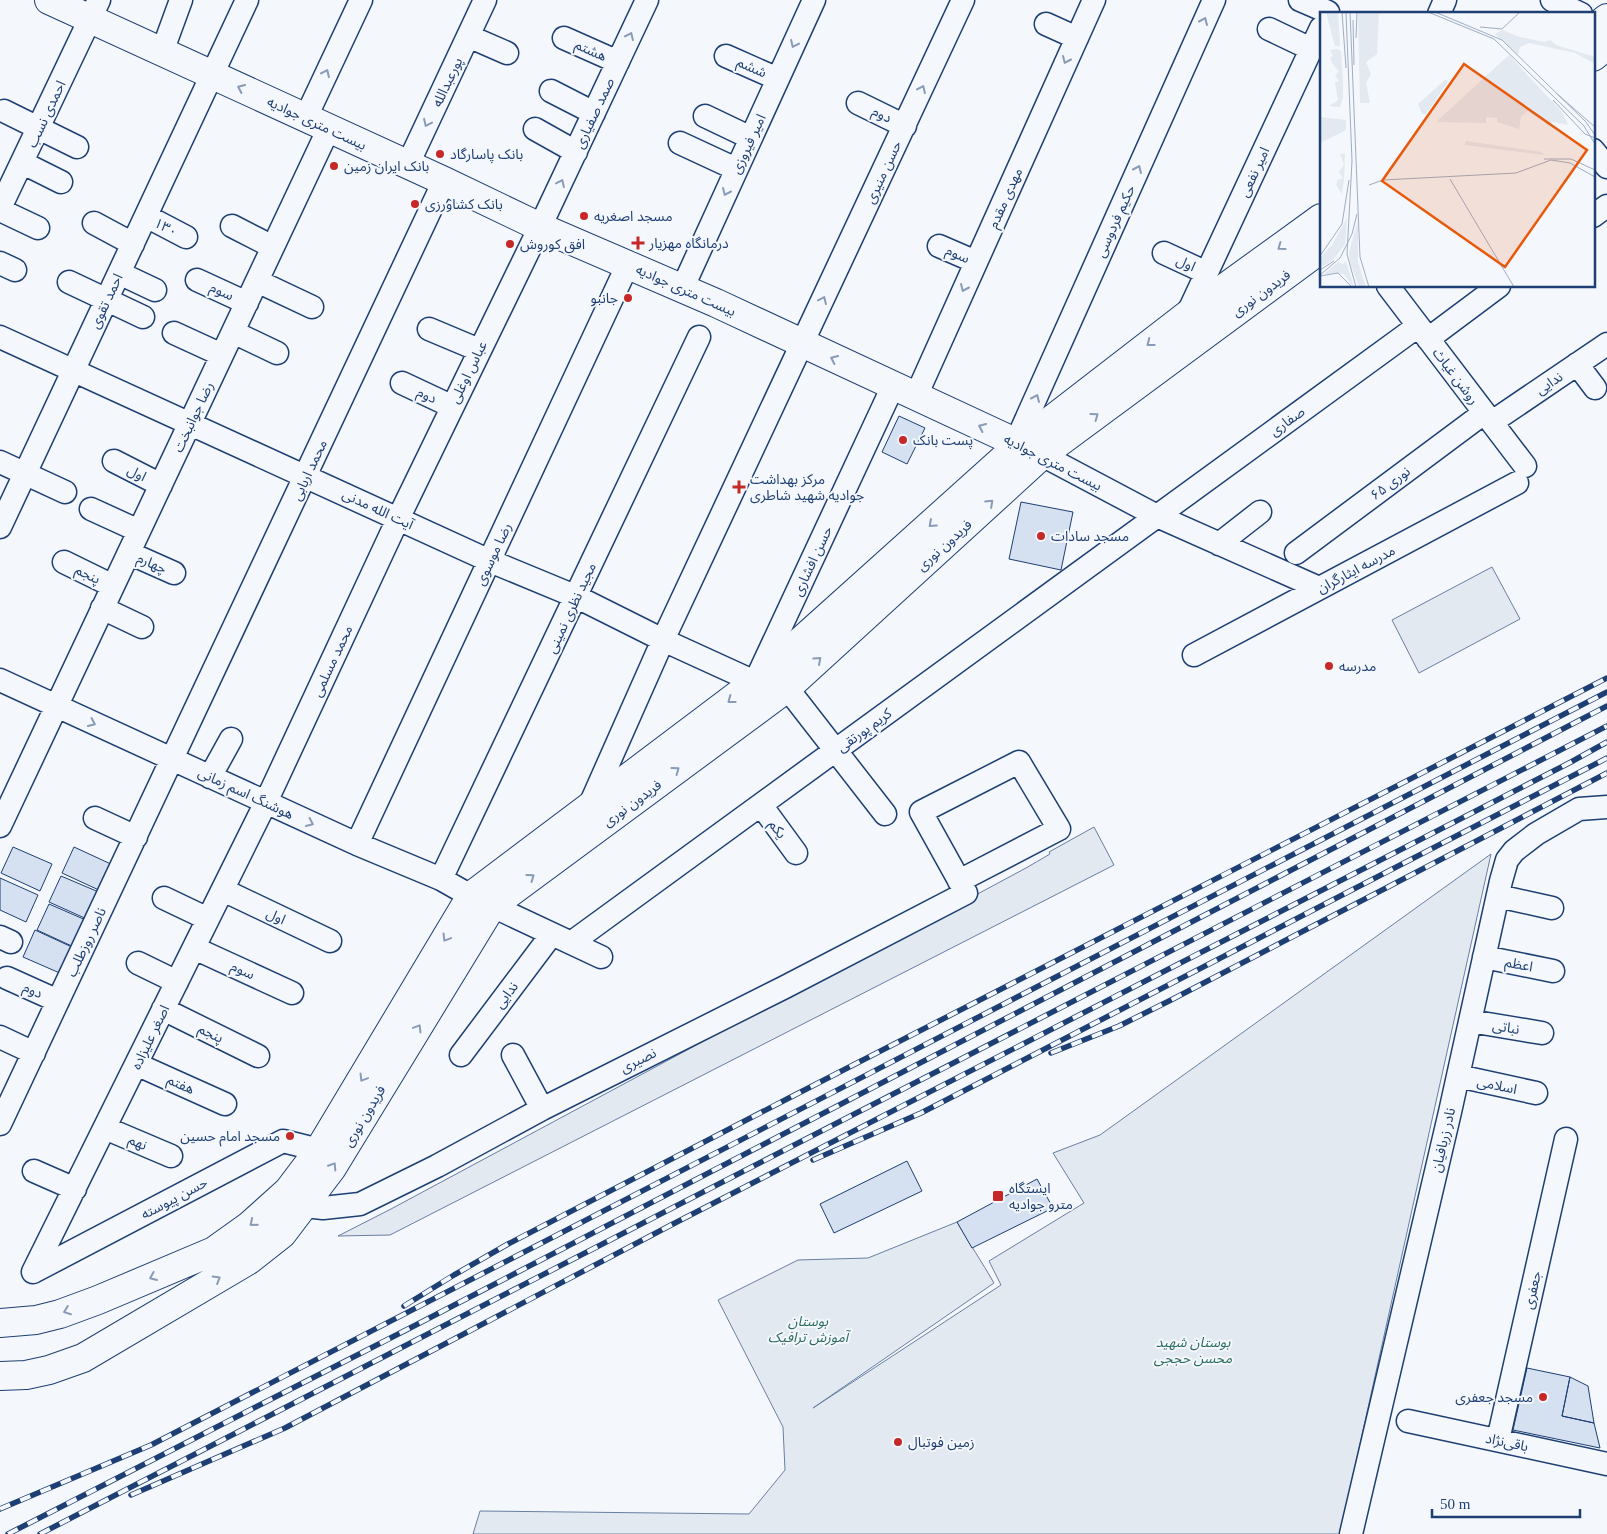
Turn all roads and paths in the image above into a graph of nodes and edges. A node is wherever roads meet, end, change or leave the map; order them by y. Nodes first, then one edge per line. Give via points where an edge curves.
1 (49, 0) edge
2 (181, 0) edge
3 (247, 0) edge
4 (361, 0) edge
5 (485, 0) edge
6 (647, 0) edge
7 (814, 0) edge
8 (963, 0) edge
9 (1094, 0) edge
10 (1214, 0) edge
11 (1300, 0) edge
12 (1445, 0) edge
13 (1552, 0) edge
14 (95, 10) edge
15 (1324, 12) edge
16 (1440, 12) edge
17 (1575, 12) edge
18 (1046, 24) dead end
19 (1599, 25) edge
20 (1269, 29) dead end
21 (1320, 31) edge
22 (468, 36) junction
23 (564, 38) dead end
24 (1077, 38) junction
25 (1311, 50) junction
26 (162, 52) junction
27 (1594, 52) edge
28 (507, 53) dead end
29 (726, 56) dead end
30 (618, 62) junction
31 (212, 75) junction
32 (778, 79) junction
33 (551, 91) dead end
34 (858, 103) dead end
35 (4, 111) dead end
36 (594, 113) junction
37 (705, 116) dead end
38 (317, 123) junction
39 (905, 126) junction
40 (38, 128) junction
41 (535, 129) dead end
42 (751, 138) junction
43 (680, 143) dead end
44 (77, 147) dead end
45 (1594, 151) edge
46 (576, 152) junction
47 (22, 163) junction
48 (408, 164) junction
49 (1607, 167) edge
50 (736, 169) junction
51 (444, 181) junction
52 (61, 182) dead end
53 (2, 198) edge
54 (1607, 206) edge
55 (1594, 215) edge
56 (146, 216) junction
57 (1320, 219) edge
58 (94, 223) dead end
59 (232, 226) dead end
60 (540, 227) junction
61 (38, 228) dead end
62 (186, 237) dead end
63 (133, 244) junction
64 (939, 246) dead end
65 (273, 247) junction
66 (1320, 250) edge
67 (1164, 253) dead end
68 (976, 262) junction
69 (628, 264) junction
70 (119, 273) junction
71 (1207, 273) junction
72 (197, 280) dead end
73 (257, 280) junction
74 (69, 282) dead end
75 (1390, 288) edge
76 (1495, 288) edge
77 (682, 289) junction
78 (155, 290) dead end
79 (106, 301) junction
80 (247, 303) junction
81 (312, 307) dead end
82 (1186, 316) junction
83 (143, 317) dead end
84 (429, 329) dead end
85 (233, 332) junction
86 (1423, 332) junction
87 (174, 333) dead end
88 (0, 337) edge
89 (699, 337) dead end
90 (802, 344) junction
91 (1607, 344) edge
92 (479, 350) junction
93 (277, 353) dead end
94 (222, 355) junction
95 (1577, 364) junction
96 (73, 370) junction
97 (402, 384) dead end
98 (1595, 388) dead end
99 (905, 391) junction
100 (452, 406) junction
101 (1488, 417) junction
102 (190, 424) junction
103 (1026, 447) junction
104 (114, 461) dead end
105 (0, 462) edge
106 (25, 474) junction
107 (1521, 474) joint
108 (306, 476) junction
109 (161, 485) junction
110 (65, 492) dead end
111 (91, 509) dead end
112 (1260, 512) dead end
113 (1157, 516) junction
114 (398, 519) junction
115 (0, 526) edge
116 (139, 532) junction
117 (1219, 544) junction
118 (129, 553) junction
119 (1296, 553) dead end
120 (490, 561) junction
121 (64, 562) dead end
122 (174, 573) dead end
123 (113, 586) junction
124 (1319, 588) junction
125 (576, 596) junction
126 (102, 608) junction
127 (142, 628) dead end
128 (663, 640) junction
129 (1194, 655) dead end
130 (0, 680) edge
131 (755, 682) junction
132 (787, 688) junction
133 (56, 706) junction
134 (231, 739) dead end
135 (836, 750) junction
136 (173, 760) junction
137 (210, 777) junction
138 (6, 796) edge
139 (266, 802) junction
140 (761, 805) junction
141 (1607, 807) edge
142 (589, 808) junction
143 (885, 814) dead end
144 (95, 818) dead end
145 (0, 826) edge
146 (136, 837) junction
147 (357, 844) junction
148 (796, 853) dead end
149 (442, 879) junction
150 (963, 887) junction
151 (223, 890) junction
152 (1498, 896) junction
153 (164, 898) dead end
154 (482, 901) junction
155 (1552, 908) dead end
156 (208, 919) junction
157 (561, 939) junction
158 (330, 941) dead end
159 (194, 948) junction
160 (601, 957) dead end
161 (1484, 957) junction
162 (138, 963) dead end
163 (1553, 971) dead end
164 (7, 978) dead end
165 (177, 982) junction
166 (292, 993) dead end
167 (58, 1001) junction
168 (163, 1010) junction
169 (1470, 1021) junction
170 (1542, 1033) dead end
171 (0, 1037) edge
172 (34, 1053) junction
173 (461, 1055) dead end
174 (514, 1055) dead end
175 (258, 1056) dead end
176 (136, 1064) junction
177 (1458, 1076) junction
178 (1536, 1093) dead end
179 (225, 1104) dead end
180 (542, 1109) junction
181 (2, 1114) edge
182 (105, 1128) junction
183 (1566, 1139) dead end
184 (319, 1150) junction
185 (171, 1156) dead end
186 (34, 1171) dead end
187 (74, 1189) junction
188 (297, 1198) junction
189 (214, 1251) junction
190 (33, 1272) joint
191 (0, 1324) edge
192 (0, 1375) edge
193 (1408, 1421) dead end
194 (1498, 1440) junction
195 (1607, 1464) edge
196 (1351, 1534) edge

1 - 14 main road, بیست متری جوادیه
2 - 26 street
3 - 31 street, احمد تقوی
38 -> 4 street, رضا جوانبخت
5 - 22 street, پورعبدالله
30 -> 6 street, صمد صفیاری
7 -> 32 street, امیر فیروزی
39 -> 8 street, حسن منیری
9 - 24 street, مهدی مقدم
103 -> 10 street, حکیم فردوسی
11 - 15 street
12 - 16 street
13 - 17 street
14 - 26 main road, بیست متری جوادیه
14 - 40 street, احمدی نسب
18 - 24 street
19 - 27 main road
20 - 25 street
21 - 25 street, امیر نفعی
22 - 28 street
22 -> 48 street, پورعبدالله
23 - 30 street, هشتم
24 -> 68 street, مهدی مقدم
25 - 71 street, امیر نفعی via 1284,124
26 - 31 main road, بیست متری جوادیه
29 - 32 street, ششم
30 - 36 street, صمد صفیاری
38 -> 31 main road, بیست متری جوادیه
31 - 56 street, احمد تقوی
32 - 42 street, امیر فیروزی
33 - 36 street
34 - 39 street, دوم
35 - 40 street
36 - 46 street, صمد صفیاری
37 - 42 street
38 - 48 main road, بیست متری جوادیه
38 - 65 street, رضا جوانبخت
90 -> 39 street, حسن منیری
40 - 44 street
40 - 47 street, احمدی نسب
41 - 46 street
42 - 50 street, امیر فیروزی
43 - 50 street
45 - 49 street
60 -> 46 street, صمد صفیاری
47 - 52 street
47 - 53 street, احمدی نسب
48 - 51 main road, بیست متری جوادیه
50 -> 77 street, امیر فیروزی
51 - 60 main road, بیست متری جوادیه
51 - 108 street, محمد اربابی
53 - 61 street
54 - 55 street
56 - 62 street, ۱۳۰
56 - 63 street, احمد تقوی
57 -> 82 main road, فریدون نوری
58 - 63 street
59 - 65 street
60 - 69 main road, بیست متری جوادیه
60 - 92 street, عباس اوغلی
63 - 70 street, احمد تقوی
64 - 68 street, سوم
65 - 73 street, رضا جوانبخت
103 -> 66 main road, فریدون نوری
67 - 71 street, اول
68 -> 99 street, مهدی مقدم
69 - 77 main road, بیست متری جوادیه
69 - 120 street, رضا موسوی
70 - 78 street
70 - 79 street, احمد تقوی
71 - 82 street, امیر نفعی
72 - 80 street, سوم
73 - 80 street, رضا جوانبخت
73 - 81 street
74 - 79 street
75 - 86 street, روشن غیاث
76 - 86 street, صفاری
77 - 90 main road, بیست متری جوادیه
79 - 83 street
79 - 96 street, احمد تقوی
80 - 85 street, رضا جوانبخت
82 -> 103 main road, فریدون نوری
84 - 92 street
85 - 93 street
85 - 94 street, رضا جوانبخت
86 - 101 street, روشن غیاث
86 - 113 street, صفاری
87 - 94 street
88 - 96 street, آیت‌ الله مدنی
89 - 125 street, مجید نظری نمینی
99 -> 90 main road, بیست متری جوادیه
90 - 128 street, حسن منیری
91 - 95 street, ندایی
92 - 100 street, عباس اوغلی
94 - 102 street, رضا جوانبخت
95 - 98 street
95 - 101 street, ندایی
96 - 102 street, آیت‌ الله مدنی
96 - 106 street, احمد تقوی
97 - 100 street, دوم
103 -> 99 main road, بیست متری جوادیه
99 - 131 street, حسن افشاری
100 - 114 street, عباس اوغلی
101 - 107 street, روشن غیاث
101 - 119 street, نوری ۶۵
102 - 108 street, آیت‌ الله مدنی
102 - 109 street, رضا جوانبخت
103 - 113 street, بیست متری جوادیه
103 -> 131 main road, فریدون نوری
132 -> 103 main road, فریدون نوری
104 - 109 street, اول
105 - 106 street
106 - 110 street
106 - 115 street, احمد تقوی
107 - 124 street, مدرسه ایثارگران
108 - 114 street, آیت‌ الله مدنی
108 - 136 street, محمد اربابی
109 - 116 street, رضا جوانبخت
111 - 116 street
112 - 117 street
113 - 117 street, بیست متری جوادیه
113 - 135 street, کریم پورتقی
114 - 120 street, آیت‌ الله مدنی
114 - 139 street, محمد مسلمی
116 - 118 street, رضا جوانبخت
117 - 124 street, بیست متری جوادیه
118 - 122 street, چهارم
118 - 123 street, رضا جوانبخت
120 - 125 street, آیت‌ الله مدنی
120 - 147 street, رضا موسوی
121 - 123 street, پنجم
123 - 126 street, رضا جوانبخت
124 - 129 street, مدرسه ایثارگران
125 - 128 street, آیت‌ الله مدنی
125 - 149 street, مجید نظری نمینی
126 - 127 street
126 - 133 street, رضا جوانبخت
128 - 131 street, آیت‌ الله مدنی
128 - 142 street, حسن منیری
130 - 133 street, هوشنگ اسم زمانی
131 -> 142 main road, فریدون نوری
132 - 135 street
154 -> 132 main road, فریدون نوری
133 -> 136 street, هوشنگ اسم زمانی
133 - 138 street, رضا جوانبخت
134 - 137 street
135 - 140 street, کریم پورتقی
135 - 143 street
136 - 137 street, هوشنگ اسم زمانی
136 - 146 street, ناصر روزطلب
137 - 139 street, هوشنگ اسم زمانی
138 - 145 street, رضا جوانبخت
139 -> 147 street, هوشنگ اسم زمانی
139 - 151 street, اصغر علیزاده
140 - 148 street, یکم
140 - 157 street, کریم پورتقی
141 - 152 street, نادر زربافیان via 1579,809 1514,851 1507,860
142 - 154 main road, فریدون نوری
144 - 146 street
146 - 167 street, ناصر روزطلب
147 - 149 street, هوشنگ اسم زمانی
149 - 154 street, هوشنگ اسم زمانی
150 - 150 street, نصیری via 1059,829 1019,762 921,812
150 - 180 street, نصیری via 786,987
151 - 156 street, اصغر علیزاده
151 - 158 street, اول
152 - 155 street
152 - 161 street, نادر زربافیان
153 - 156 street
154 - 157 street
154 -> 184 main road, فریدون نوری
188 -> 154 main road, فریدون نوری via 332,1168
156 - 159 street, اصغر علیزاده
157 - 160 street
157 - 173 street, ندایی
159 - 165 street, اصغر علیزاده
159 - 166 street, سوم
161 - 163 street, اعظم
161 - 169 street, نادر زربافیان
162 - 165 street
164 - 167 street, دوم
165 - 168 street, اصغر علیزاده
167 - 172 street, ناصر روزطلب
168 - 175 street, پنجم
168 - 176 street, اصغر علیزاده
169 - 170 street, نباتی
169 - 177 street, نادر زربافیان
171 - 172 street
172 - 181 street, ناصر روزطلب
174 - 180 street
176 - 179 street, هفتم
176 - 182 street, اصغر علیزاده
177 - 178 street, اسلامی
177 - 196 street, نادر زربافیان
180 - 188 street, نصیری via 360,1204 323,1208
182 - 185 street, نهم
182 - 187 street, اصغر علیزاده
183 - 194 street, جعفری
184 - 188 main road, فریدون نوری
184 - 190 street, حسن پیوسته via 284,1141
186 - 187 street
187 - 190 street, اصغر علیزاده
188 -> 189 main road, فریدون نوری
192 -> 188 main road, فریدون نوری via 26,1375 82,1358 248,1260 282,1234
189 -> 191 main road, فریدون نوری via 60,1314
189 - 192 main road via 167,1293 93,1337
193 - 194 street, باقی‌نژاد
194 - 195 street, باقی‌نژاد

